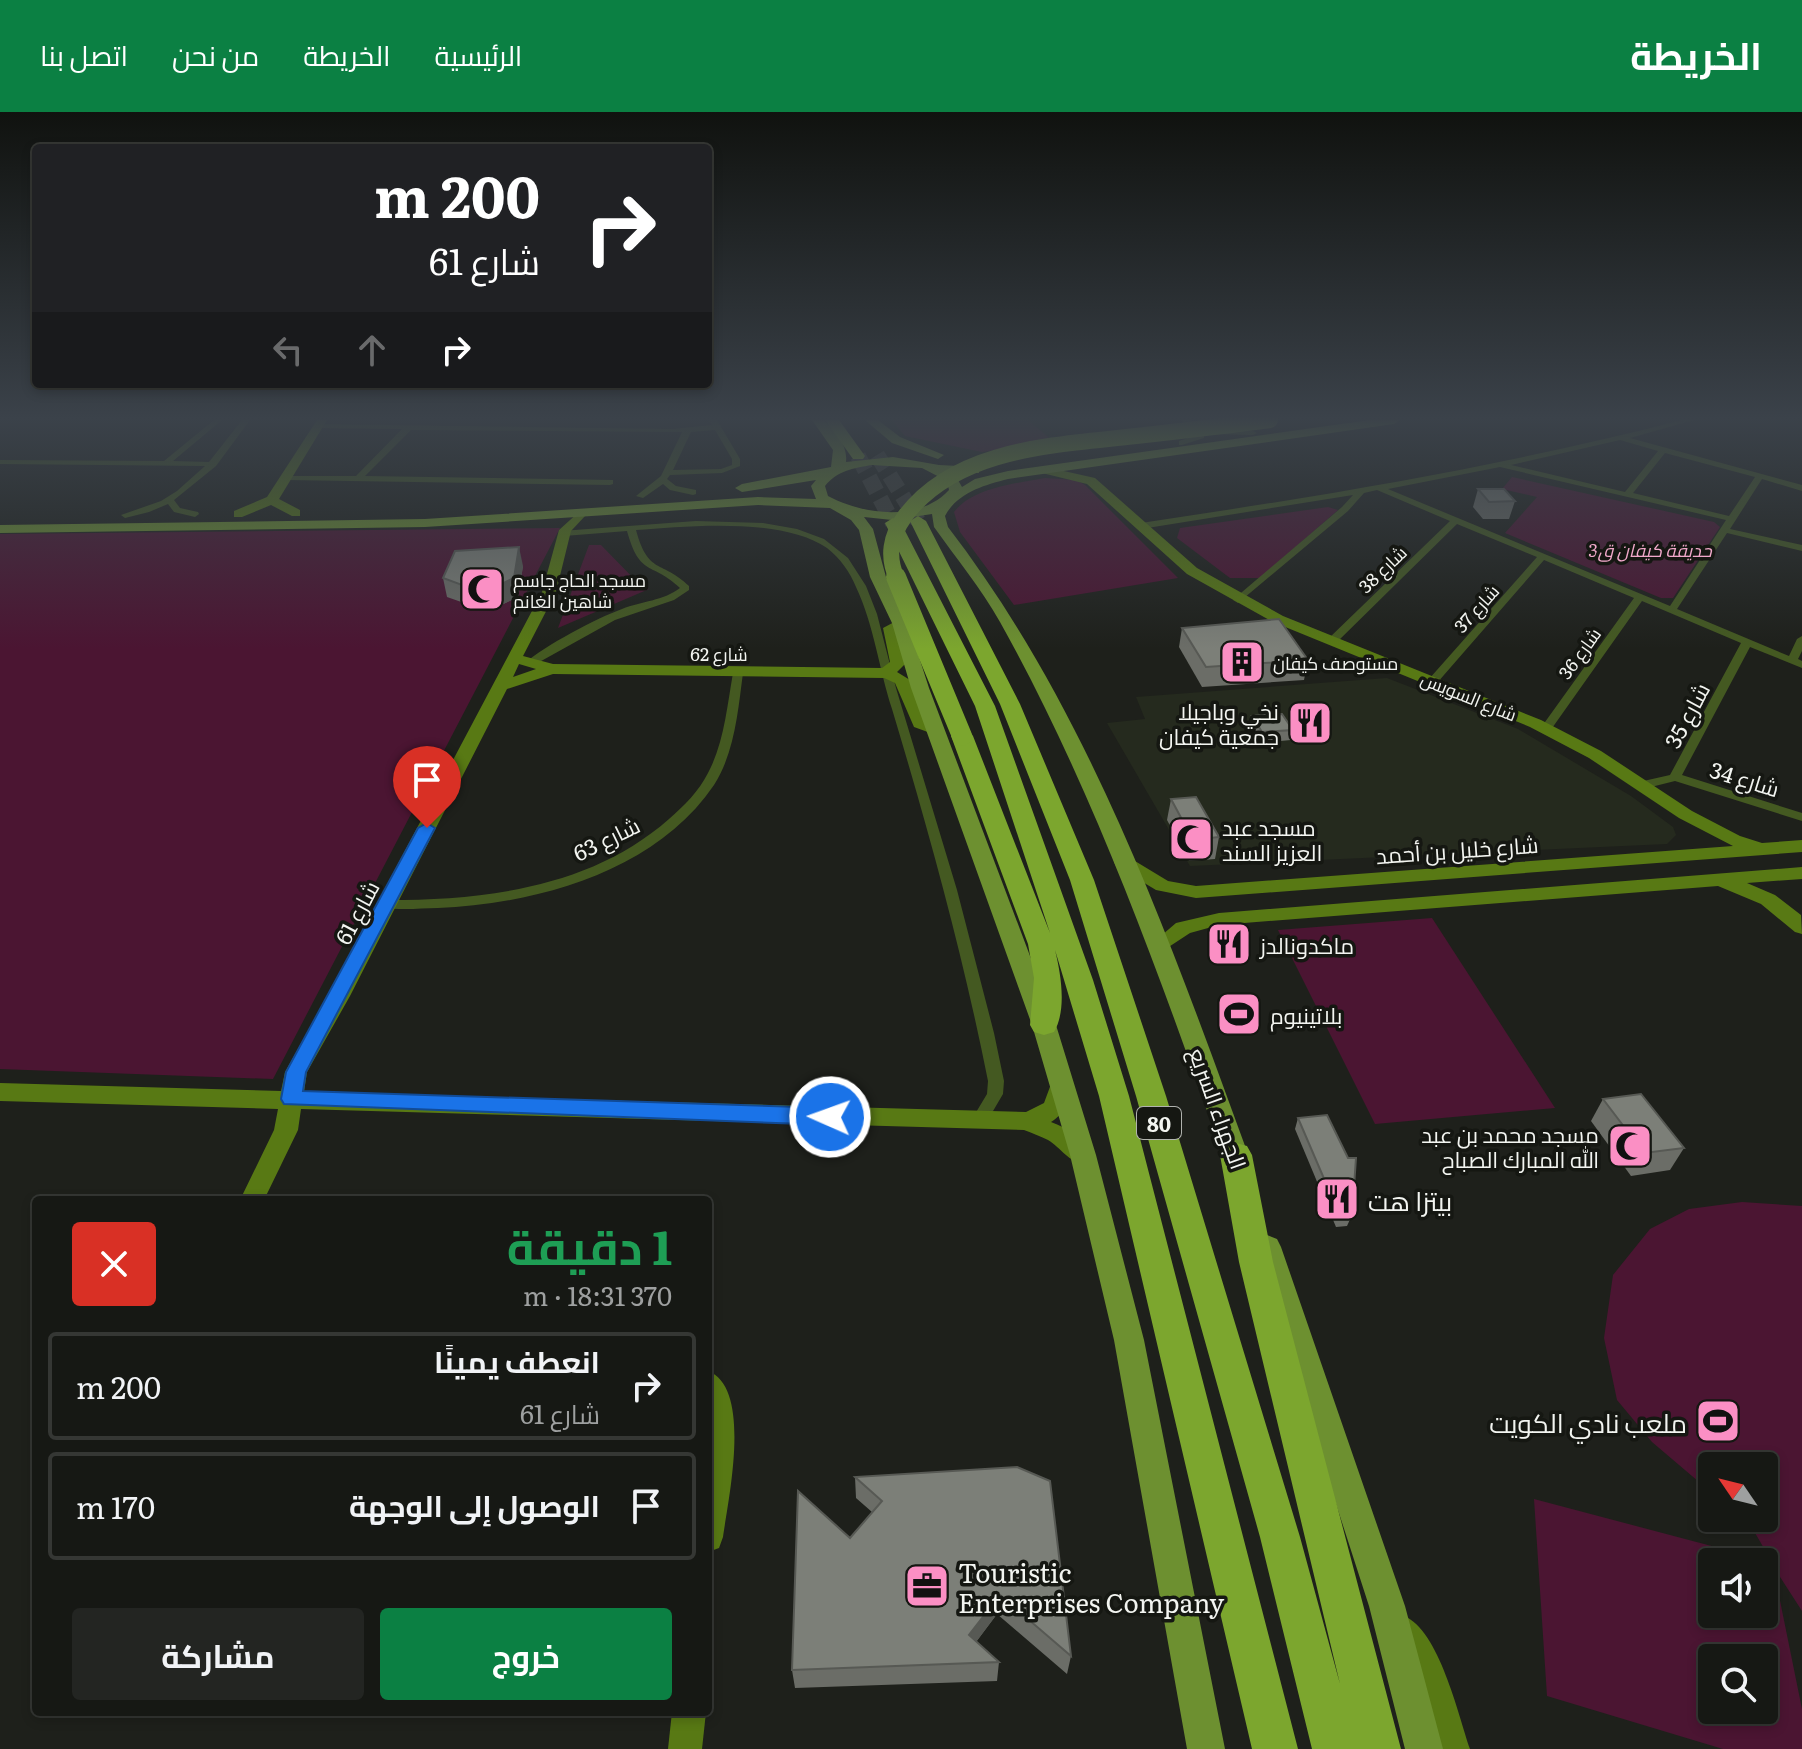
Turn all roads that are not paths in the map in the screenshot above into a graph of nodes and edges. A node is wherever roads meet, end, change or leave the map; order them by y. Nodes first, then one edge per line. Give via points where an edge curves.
1 (177, 496) edge
2 (274, 496) edge
3 (632, 496) edge
4 (824, 496) edge
5 (923, 496) edge
6 (951, 496) edge
7 (956, 496) edge
8 (1108, 496) edge
9 (1327, 496) edge
10 (1356, 496) edge
11 (1399, 496) edge
12 (1633, 496) edge
13 (1746, 496) edge
14 (272, 500) junction
15 (949, 500) junction
16 (171, 502) junction
17 (835, 506) junction
18 (296, 513) junction
19 (195, 514) junction
20 (238, 514) junction
21 (125, 515) junction
22 (580, 515) junction
23 (0, 516) edge
24 (548, 517) junction
25 (1731, 519) junction
26 (1456, 520) junction
27 (1141, 526) junction
28 (0, 529) edge
29 (631, 530) junction
30 (1724, 530) junction
31 (564, 532) junction
32 (1802, 548) edge
33 (1543, 556) junction
34 (1640, 597) junction
35 (1238, 600) junction
36 (1672, 610) junction
37 (900, 623) junction
38 (1802, 639) edge
39 (1332, 641) junction
40 (1747, 642) junction
41 (522, 660) junction
42 (1797, 663) edge
43 (552, 669) junction
44 (738, 673) junction
45 (886, 673) junction
46 (1433, 681) junction
47 (499, 686) junction
48 (1546, 729) junction
49 (936, 730) junction
50 (1675, 777) junction
51 (1643, 785) junction
52 (1683, 816) junction
53 (1802, 817) edge
54 (1802, 846) edge
55 (1760, 849) junction
56 (1683, 854) junction
57 (1647, 858) junction
58 (1609, 861) junction
59 (1123, 862) junction
60 (1796, 873) edge
61 (1715, 881) junction
62 (1670, 884) junction
63 (1633, 887) junction
64 (1205, 892) junction
65 (388, 904) junction
66 (1219, 919) junction
67 (1796, 920) edge
68 (1158, 947) junction
69 (1044, 1025) junction
70 (1062, 1080) junction
71 (0, 1092) edge
72 (291, 1099) junction
73 (980, 1119) junction
74 (1026, 1121) junction
75 (1083, 1155) junction
76 (1236, 1155) junction
77 (254, 1196) edge
78 (712, 1391) edge
79 (712, 1500) edge
80 (1387, 1606) junction
81 (689, 1716) edge
82 (685, 1749) edge
83 (1206, 1749) edge
84 (1275, 1749) edge
85 (1335, 1749) edge
86 (1378, 1749) edge
87 (1424, 1749) edge
88 (1453, 1749) edge

1 - 16 street
2 - 14 street
3 - 18 main road
4 - 17 main road
5 - 69 highway, bridge via 892,536 890,563 1041,944 1048,978
6 - 15 main road
7 - 15 main road
8 - 27 street, شارع السويس
9 - 27 street
10 - 35 street
11 - 26 street
12 - 25 street
13 - 25 street
14 - 18 street
14 - 20 street
15 - 17 main road via 896,515
15 - 59 main road, الجهراء السريع via 939,523 1013,634 1085,768
16 - 19 street via 177,510
16 - 21 street
17 - 22 main road via 770,500
17 - 37 main road via 866,529 878,577
18 - 20 main road
19 - 20 main road
19 - 21 main road
21 - 23 main road
22 - 24 main road
22 - 31 street
24 - 28 main road
24 - 31 street
25 - 30 street
26 - 33 street
26 - 39 street, شارع 38
27 - 35 street, شارع السويس via 1192,571
29 - 31 street
29 - 41 street via 635,549 647,565 686,588 662,603 632,609
29 - 45 street via 743,525 802,534 836,550 861,586
30 - 32 street
30 - 36 street
31 - 41 street, شارع 61 via 553,584
33 - 34 street
33 - 46 street, شارع 37
34 - 36 street
34 - 48 street, شارع 36
35 - 39 street, شارع السويس
36 - 40 street
37 - 45 street via 890,628 898,663
37 - 49 main road
38 - 42 street
39 - 46 street, شارع السويس
40 - 42 street
40 - 50 street, شارع 35
41 - 43 street, شارع 62
41 - 47 street, شارع 61
43 - 44 street, شارع 62
43 - 47 street, شارع 62
44 - 45 street, شارع 62
44 - 65 street, شارع 63 via 727,741 709,783 664,832 615,859 535,889 462,902
45 - 49 street via 902,680 920,724
45 - 73 street via 955,896 980,999 996,1081 995,1094
46 - 48 street, شارع السويس
47 - 65 street, شارع 61
48 - 51 street, شارع السويس
49 - 69 main road
50 - 51 street, شارع 35
50 - 53 street, شارع 34
51 - 52 street, شارع السويس
52 - 55 street, شارع السويس
52 - 56 street via 1691,837
54 - 55 street, شارع خليل بن أحمد
55 - 56 street, شارع خليل بن أحمد
56 - 57 street, شارع خليل بن أحمد
57 - 58 street, شارع خليل بن أحمد
57 - 62 street via 1646,867
58 - 63 street via 1630,873
58 - 64 street, شارع خليل بن أحمد
59 - 64 street, شارع خليل بن أحمد via 1163,886
59 - 68 main road, الجهراء السريع
60 - 61 street
60 - 67 street via 1783,892
61 - 62 street
61 - 67 street via 1763,897
62 - 63 street
63 - 66 street
64 - 66 street via 1200,907
65 - 72 street, شارع 61 via 296,1072
66 - 68 street via 1183,928
68 - 76 main road, الجهراء السريع
69 - 70 main road
70 - 74 street via 1058,1104
70 - 75 main road
71 - 72 street
72 - 73 street
72 - 77 street, شارع 61 via 286,1130
73 - 74 street
74 - 75 street via 1057,1134
75 - 83 main road via 1129,1340
76 - 80 main road, الجهراء السريع
76 - 86 highway via 1256,1262
78 - 79 street via 719,1403 720,1426
80 - 87 main road, الجهراء السريع
80 - 88 street via 1422,1660
81 - 82 street
84 - 85 highway, 80 via 1114,1096 985,706 905,522 1010,704 1082,880 1271,1506

